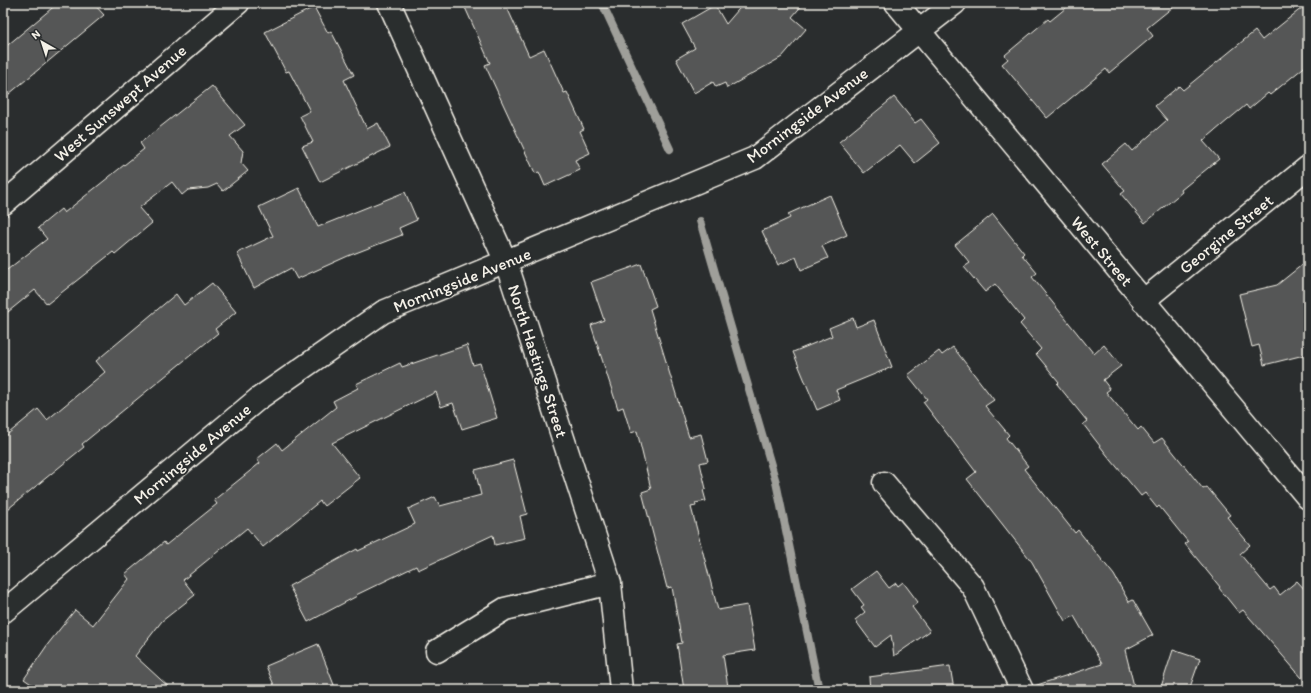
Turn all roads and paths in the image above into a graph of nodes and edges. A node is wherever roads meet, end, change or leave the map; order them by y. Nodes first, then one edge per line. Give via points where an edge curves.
1 (238, 3) edge
2 (389, 3) edge
3 (896, 3) edge
4 (955, 3) edge
5 (918, 30) junction
6 (1308, 167) edge
7 (3, 204) edge
8 (506, 262) junction
9 (1144, 301) junction
10 (884, 483) dead end
11 (1308, 498) edge
12 (610, 583) junction
13 (3, 612) edge
14 (437, 651) dead end
15 (621, 690) edge
16 (1022, 690) edge

1 - 7 street, West Sunswept Avenue
2 - 8 street, North Hastings Street
3 - 5 street, West Street
4 - 5 street, Morningside Avenue
5 - 8 street, Morningside Avenue via 755,158
5 - 9 street, West Street
6 - 9 street, Georgine Street
8 - 12 street, North Hastings Street
8 - 13 street, Morningside Avenue via 383,312 258,399
9 - 11 street, West Street
10 - 16 street via 973,587
12 - 14 street via 505,609
12 - 15 street, North Hastings Street

